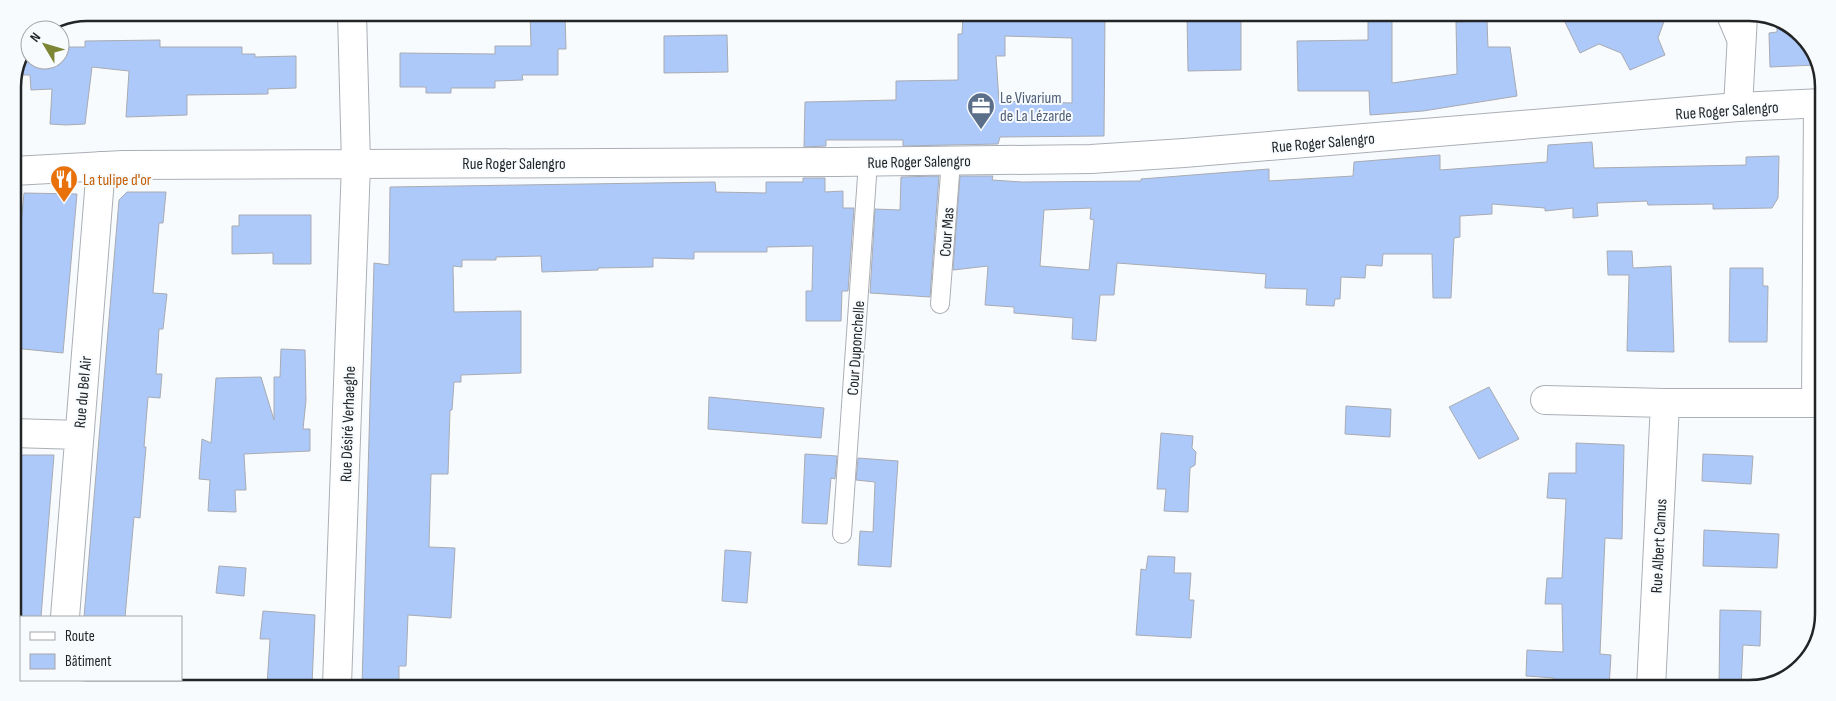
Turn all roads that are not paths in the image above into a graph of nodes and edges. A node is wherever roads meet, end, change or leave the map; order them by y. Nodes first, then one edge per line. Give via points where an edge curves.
1 (351, 21) edge
2 (1728, 21) edge
3 (1743, 21) edge
4 (1741, 51) junction
5 (1815, 103) edge
6 (1738, 107) junction
7 (951, 161) junction
8 (868, 162) junction
9 (356, 164) junction
10 (101, 166) junction
11 (21, 171) edge
12 (940, 304) dead end
13 (1544, 400) dead end
14 (1665, 403) junction
15 (1815, 403) edge
16 (21, 433) edge
17 (79, 435) junction
18 (842, 534) dead end
19 (66, 616) edge
20 (337, 680) edge
21 (1651, 680) edge

1 - 9 street, Rue Désiré Verhaeghe
2 - 4 lane
3 - 4 street
4 - 6 street
5 - 6 street, Rue Roger Salengro
6 - 7 street, Rue Roger Salengro via 1166,155
7 - 8 street, Rue Roger Salengro
7 - 12 lane, Cour Mas
8 - 9 street, Rue Roger Salengro
8 - 18 lane, Cour Duponchelle
9 - 10 street, Rue Roger Salengro
9 - 20 street, Rue Désiré Verhaeghe
10 - 11 street, Rue Roger Salengro
10 - 17 street, Rue du Bel Air
13 - 14 street
14 - 15 street
14 - 21 street, Rue Albert Camus
16 - 17 street
17 - 19 street, Rue du Bel Air

